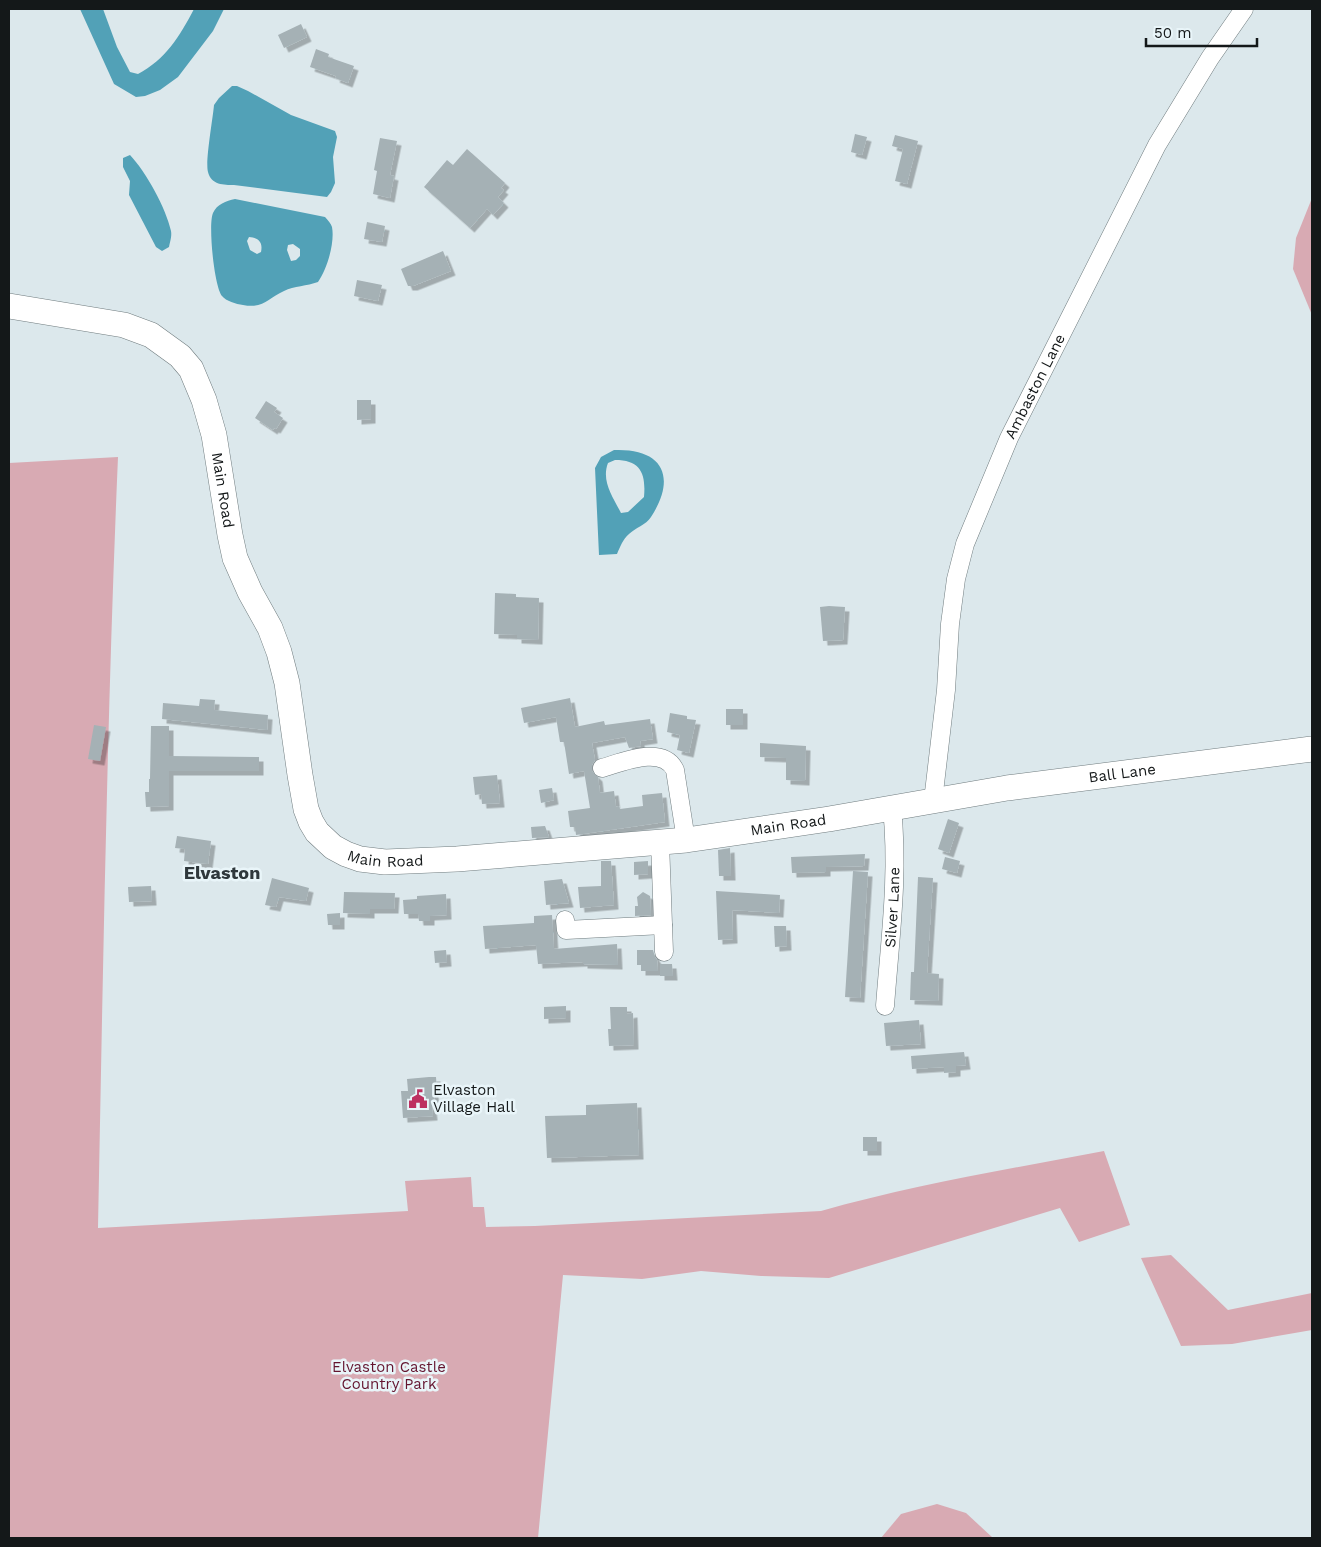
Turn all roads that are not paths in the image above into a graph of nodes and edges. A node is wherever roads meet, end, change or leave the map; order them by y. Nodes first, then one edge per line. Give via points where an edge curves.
1 (1244, 9) edge
2 (9, 306) edge
3 (1312, 749) edge
4 (602, 768) dead end
5 (933, 801) junction
6 (892, 808) junction
7 (686, 840) junction
8 (660, 842) junction
9 (565, 920) dead end
10 (663, 925) junction
11 (664, 952) dead end
12 (885, 1006) dead end

1 - 5 street, Ambaston Lane via 1157,145 1009,438 965,544 950,624
2 - 8 main road, Main Road via 124,325 151,335 180,356 195,376 214,435 235,558 270,628 287,683 306,809 311,822 333,848 360,859 385,862
3 - 5 main road, Ball Lane via 1007,788
4 - 7 street via 656,756 670,762 675,770
5 - 6 main road, Main Road
6 - 7 main road, Main Road
6 - 12 street, Silver Lane via 895,872
7 - 8 main road, Main Road
8 - 10 street
9 - 10 street via 566,930
10 - 11 street

